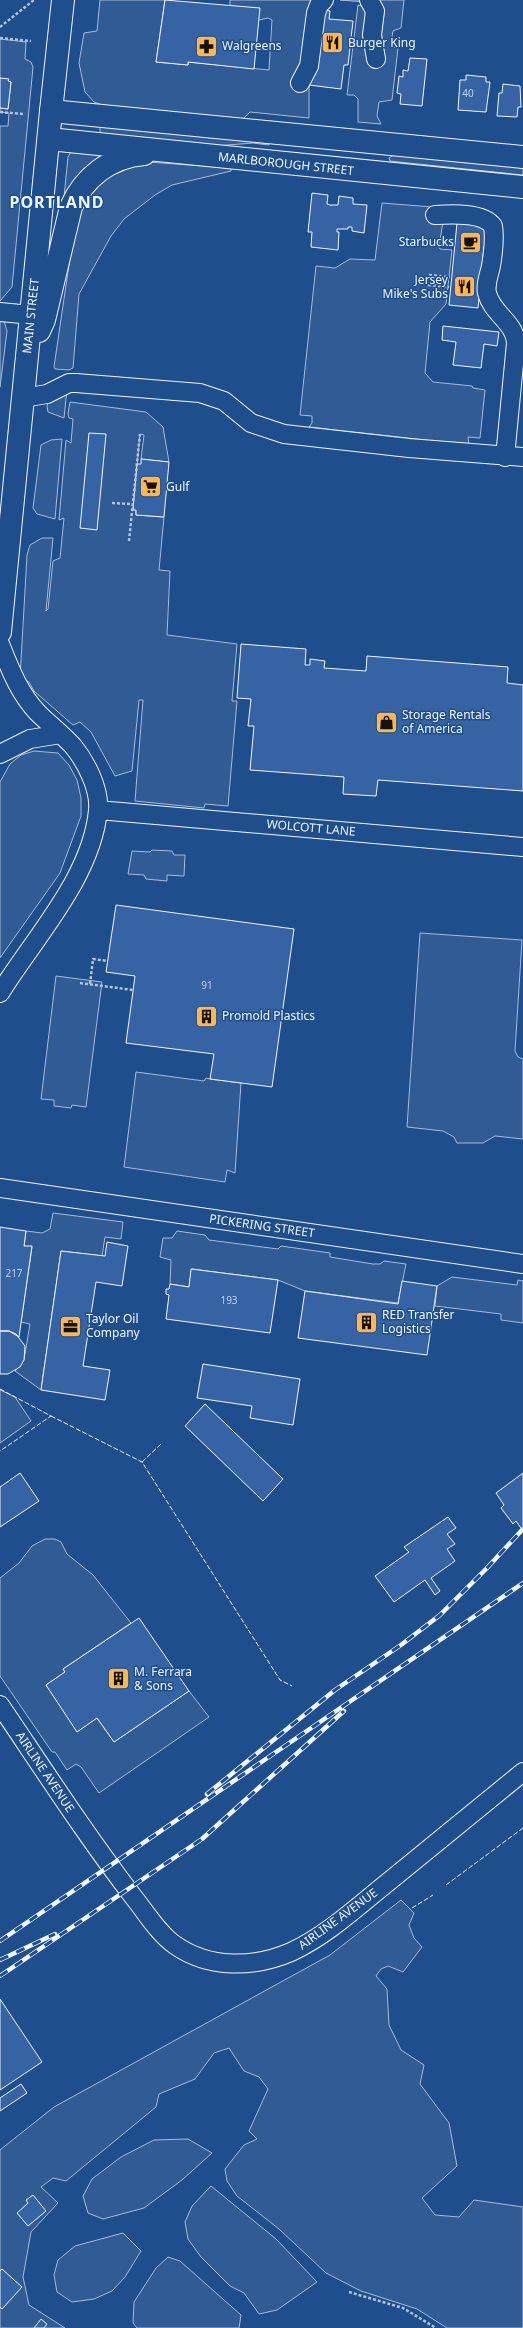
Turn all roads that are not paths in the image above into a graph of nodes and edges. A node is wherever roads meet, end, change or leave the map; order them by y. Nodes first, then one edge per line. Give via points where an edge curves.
1 (63, 0) edge
2 (324, 0) edge
3 (370, 0) edge
4 (376, 59) dead end
5 (300, 83) dead end
6 (51, 111) junction
7 (49, 138) junction
8 (365, 141) junction
9 (169, 152) junction
10 (523, 157) edge
11 (362, 172) junction
12 (523, 188) edge
13 (435, 215) dead end
14 (0, 312) edge
15 (32, 315) junction
16 (28, 345) junction
17 (23, 398) junction
18 (514, 457) edge
19 (0, 630) edge
20 (61, 734) junction
21 (0, 754) edge
22 (98, 810) junction
23 (523, 847) edge
24 (0, 993) edge
25 (0, 1188) edge
26 (523, 1264) edge
27 (0, 1706) edge
28 (523, 1772) edge

1 - 6 main road, MAIN STREET
2 - 5 street via 316,13 309,66
3 - 4 street via 375,11 372,35
6 - 7 main road, MAIN STREET
6 - 8 main road
7 - 9 main road, MARLBOROUGH STREET
7 - 15 main road, MAIN STREET
8 - 10 main road
8 - 11 main road
9 - 11 main road, MARLBOROUGH STREET
9 - 16 main road via 140,154 113,162 95,174 77,194 71,207 44,320
11 - 12 main road, MARLBOROUGH STREET
13 - 18 street via 482,218 493,226 491,264 486,283 488,294 496,311 513,329 516,337
14 - 15 street
15 - 16 main road, MAIN STREET
16 - 17 main road, MAIN STREET
17 - 18 street via 47,394 69,383 200,393 224,401 251,423 284,434
17 - 19 main road, MAIN STREET
19 - 20 street via 19,688 38,713
20 - 21 street via 30,739
20 - 22 street via 73,746 91,777 97,794
22 - 23 street, WOLCOTT LANE
22 - 24 street via 92,837 76,876
25 - 26 street, PICKERING STREET
27 - 28 street, AIRLINE AVENUE via 110,1866 168,1940 182,1950 199,1957 233,1965 273,1958 291,1952 311,1940 348,1914

